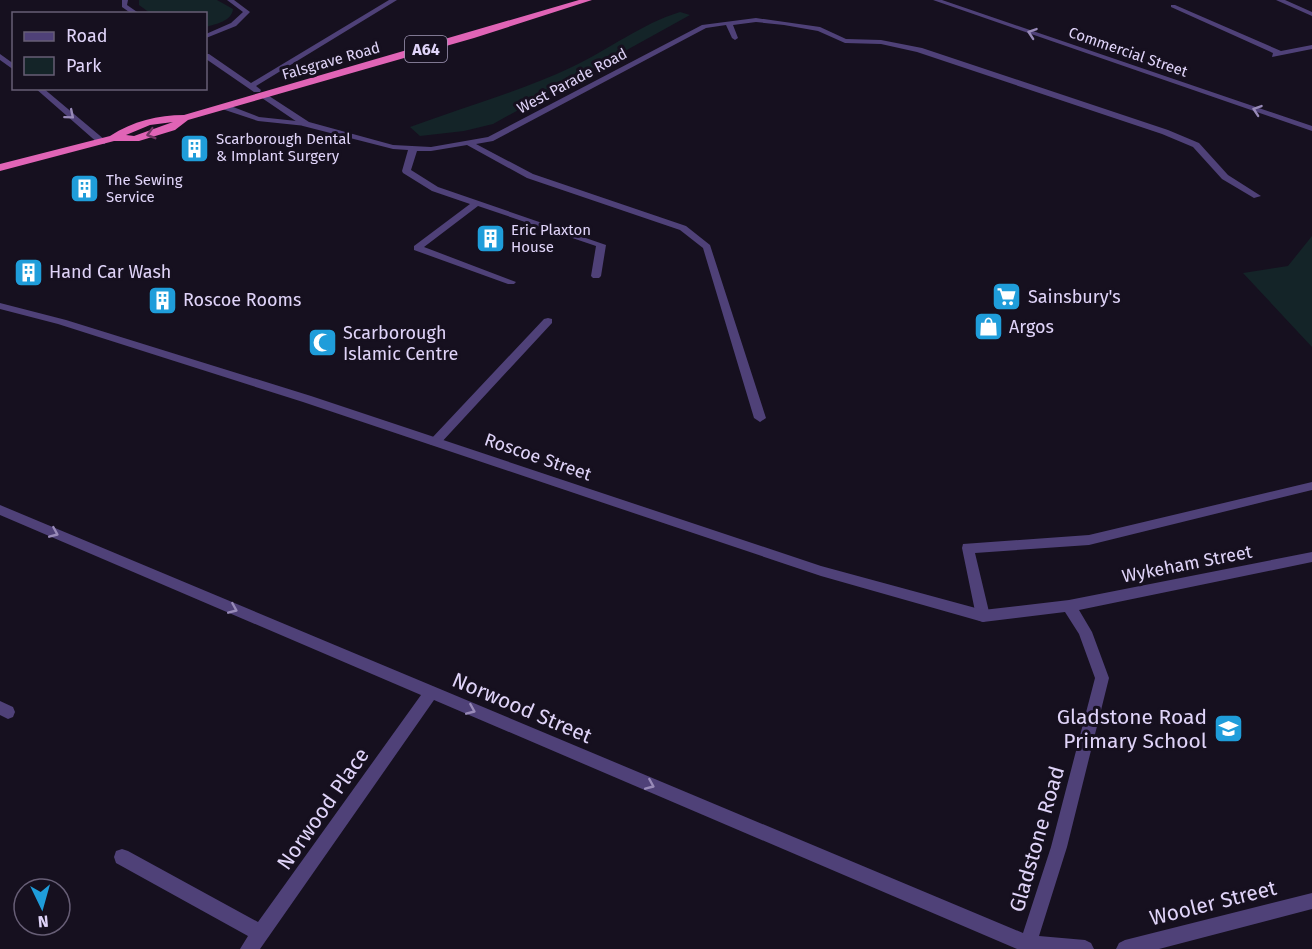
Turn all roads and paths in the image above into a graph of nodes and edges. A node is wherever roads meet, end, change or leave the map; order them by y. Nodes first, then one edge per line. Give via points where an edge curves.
1 (125, 0) edge
2 (230, 0) edge
3 (394, 0) edge
4 (588, 0) edge
5 (936, 0) edge
6 (1279, 0) edge
7 (1173, 6) dead end
8 (134, 12) edge
9 (1312, 14) edge
10 (728, 22) junction
11 (207, 36) edge
12 (735, 38) dead end
13 (1312, 47) edge
14 (1281, 54) junction
15 (0, 56) edge
16 (207, 57) edge
17 (1269, 57) dead end
18 (12, 66) edge
19 (251, 86) junction
20 (40, 90) edge
21 (263, 96) junction
22 (225, 107) junction
23 (306, 124) junction
24 (1312, 129) edge
25 (102, 141) junction
26 (470, 144) junction
27 (413, 149) junction
28 (0, 168) edge
29 (1257, 195) dead end
30 (475, 204) junction
31 (596, 276) dead end
32 (511, 282) dead end
33 (0, 306) edge
34 (548, 321) dead end
35 (760, 417) dead end
36 (435, 442) junction
37 (1312, 486) edge
38 (0, 510) edge
39 (1312, 558) edge
40 (1069, 606) junction
41 (983, 616) junction
42 (431, 693) junction
43 (122, 858) dead end
44 (1312, 901) edge
45 (260, 933) junction
46 (1027, 946) edge
47 (249, 949) edge
48 (1085, 949) edge
49 (1125, 949) edge

1 - 8 street via 124,6
2 - 11 street via 247,12 229,27
3 - 19 street
4 - 21 highway, Falsgrave Road / A64
24 -> 5 street, Commercial Street
6 - 9 street
7 - 14 street
10 - 12 street
10 - 26 street, West Parade Road via 704,26 681,36 490,139
10 - 29 street, West Parade Road via 784,23 820,29 845,41 881,42 919,50 1196,145 1225,177
13 - 14 street
14 - 17 street
15 - 18 street
16 - 19 street, West Parade Road
19 - 21 street, West Parade Road
20 -> 25 street
21 - 22 highway, Falsgrave Road / A64
21 - 23 street, West Parade Road
22 - 23 street, West Parade Road via 258,119
22 - 25 highway, Falsgrave Road / A64 via 185,118 171,128 135,139
23 - 27 street, West Parade Road
25 - 28 highway, Falsgrave Road / A64
26 - 27 street, West Parade Road
26 - 35 street via 530,176 683,228 708,247
27 - 30 street via 405,171 435,189
30 - 31 street via 601,245
30 - 32 street via 417,248
33 - 36 street, Roscoe Street via 107,336
34 - 36 street
36 - 41 street, Roscoe Street via 821,571
37 - 41 street via 1089,540 968,548
38 -> 42 street, Norwood Street
39 - 40 street, Wykeham Street
40 - 41 street, Roscoe Street
40 - 46 street, Gladstone Road via 1085,632 1102,678 1059,847
42 - 45 street, Norwood Place
42 -> 46 street, Norwood Street
43 - 45 street
44 - 49 street, Wooler Street
45 - 47 street, Norwood Place
46 - 48 street

